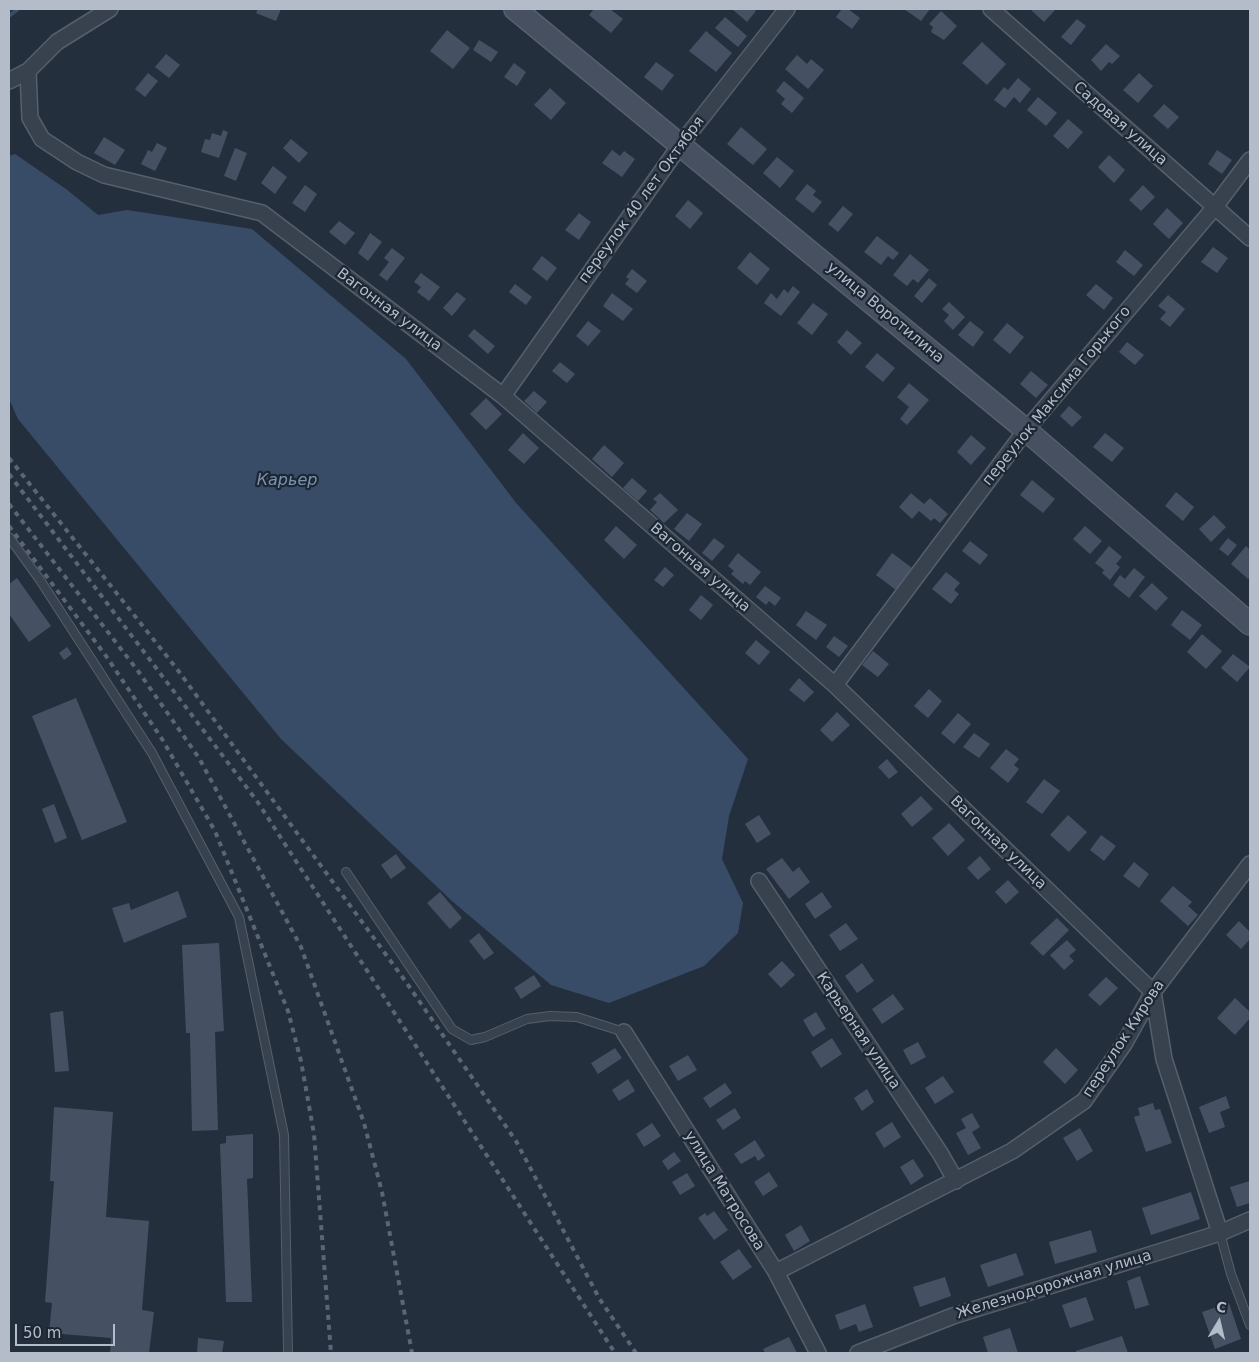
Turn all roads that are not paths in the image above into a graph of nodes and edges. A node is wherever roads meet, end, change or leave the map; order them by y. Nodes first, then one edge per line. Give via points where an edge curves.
1 (110, 9) edge
2 (515, 9) edge
3 (787, 9) edge
4 (991, 9) edge
5 (28, 71) junction
6 (9, 80) edge
7 (680, 144) junction
8 (1250, 160) edge
9 (1214, 208) junction
10 (1250, 238) edge
11 (503, 396) junction
12 (1026, 430) junction
13 (9, 537) edge
14 (1250, 624) edge
15 (835, 686) junction
16 (1250, 864) edge
17 (346, 872) dead end
18 (758, 881) dead end
19 (1153, 992) junction
20 (624, 1032) joint
21 (956, 1181) junction
22 (1250, 1220) edge
23 (1220, 1233) junction
24 (776, 1272) junction
25 (1250, 1325) edge
26 (288, 1353) edge
27 (818, 1353) edge
28 (858, 1353) edge

1 - 5 street via 57,42
2 - 7 street, улица Воротилина
3 - 7 street, переулок 40 лет Октября
4 - 9 street, Садовая улица
5 - 6 street
5 - 11 street, Вагонная улица via 30,118 42,139 104,175 262,213
7 - 11 street, переулок 40 лет Октября
7 - 12 street, улица Воротилина
8 - 9 street, переулок Максима Горького
9 - 10 street, Садовая улица
9 - 12 street, переулок Максима Горького
11 - 15 street, Вагонная улица
12 - 14 street, улица Воротилина
12 - 15 street, переулок Максима Горького
13 - 26 lane via 152,753 239,917 284,1135
15 - 19 street, Вагонная улица
16 - 19 street, переулок Кирова
17 - 20 lane via 452,1029 471,1040 527,1019 550,1016 577,1017
18 - 21 street, Карьерная улица
19 - 21 street, переулок Кирова via 1124,1044 1084,1101 1012,1151
19 - 23 street via 1164,1059
20 - 24 street, улица Матросова
21 - 24 street, переулок Кирова
22 - 23 street, Железнодорожная улица
23 - 25 lane
23 - 28 street, Железнодорожная улица via 953,1316
24 - 27 street, улица Матросова

